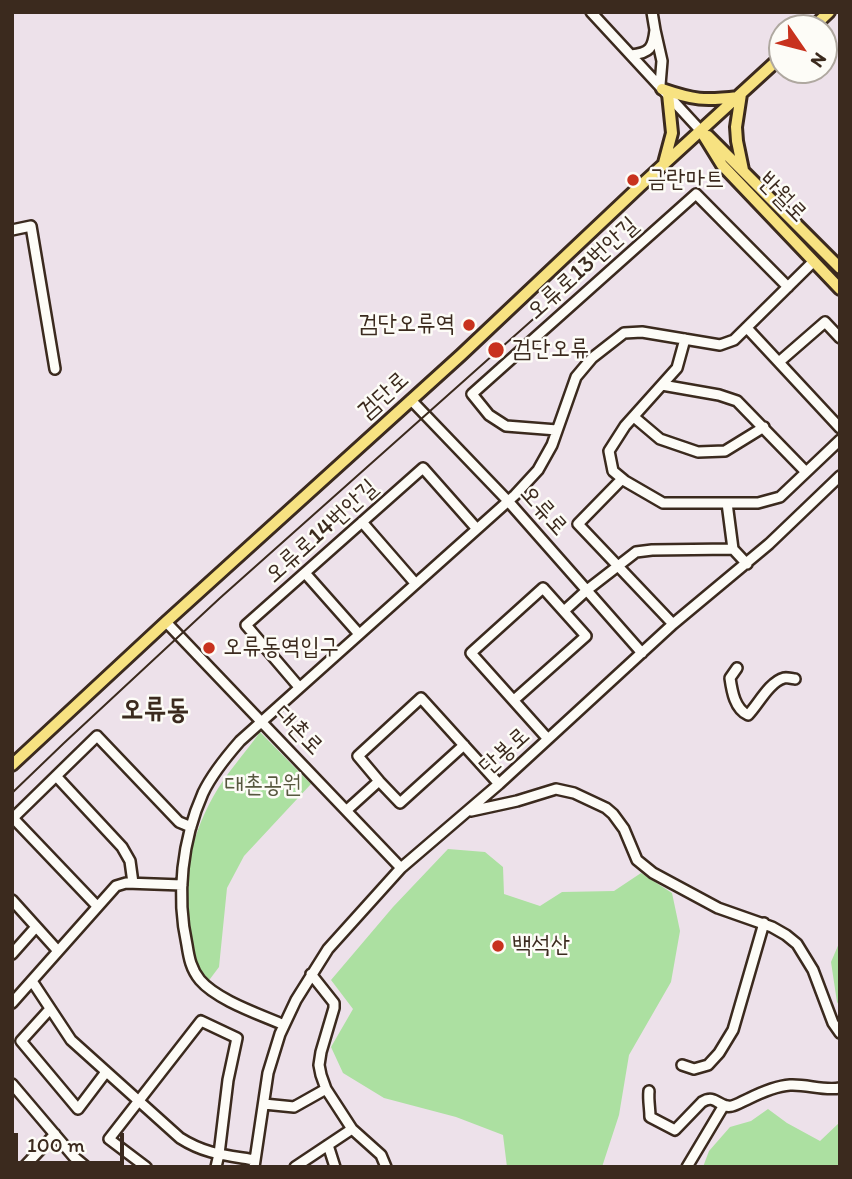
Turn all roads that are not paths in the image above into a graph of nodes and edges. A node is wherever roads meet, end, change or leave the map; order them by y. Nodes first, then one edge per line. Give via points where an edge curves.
1 (591, 12) edge
2 (652, 12) edge
3 (655, 30) junction
4 (631, 55) junction
5 (768, 69) edge
6 (663, 89) junction
7 (739, 96) junction
8 (701, 131) junction
9 (664, 164) junction
10 (743, 170) junction
11 (12, 230) edge
12 (813, 262) junction
13 (840, 268) edge
14 (788, 287) junction
15 (840, 289) edge
16 (747, 328) junction
17 (840, 338) edge
18 (685, 339) junction
19 (779, 362) junction
20 (55, 369) dead end
21 (662, 385) junction
22 (411, 400) junction
23 (634, 417) junction
24 (764, 427) junction
25 (840, 428) edge
26 (557, 430) junction
27 (840, 440) edge
28 (806, 472) junction
29 (840, 476) edge
30 (622, 479) junction
31 (508, 501) junction
32 (727, 503) junction
33 (362, 522) junction
34 (477, 529) junction
35 (733, 549) junction
36 (747, 564) junction
37 (618, 566) junction
38 (305, 573) junction
39 (415, 583) junction
40 (587, 590) junction
41 (564, 611) junction
42 (166, 622) junction
43 (673, 624) junction
44 (359, 634) junction
45 (642, 653) junction
46 (737, 668) dead end
47 (795, 679) dead end
48 (299, 687) junction
49 (514, 701) junction
50 (262, 721) junction
51 (548, 739) junction
52 (464, 745) junction
53 (12, 765) edge
54 (56, 776) junction
55 (379, 781) junction
56 (499, 784) junction
57 (347, 810) junction
58 (467, 811) junction
59 (13, 818) edge
60 (191, 827) junction
61 (401, 868) junction
62 (133, 883) junction
63 (182, 885) junction
64 (12, 900) edge
65 (97, 906) junction
66 (764, 923) junction
67 (36, 927) junction
68 (58, 951) junction
69 (12, 954) edge
70 (311, 974) junction
71 (32, 981) junction
72 (12, 1003) edge
73 (50, 1009) junction
74 (284, 1025) junction
75 (840, 1033) edge
76 (682, 1065) dead end
77 (106, 1072) junction
78 (12, 1084) edge
79 (840, 1088) edge
80 (326, 1090) junction
81 (649, 1091) dead end
82 (138, 1101) junction
83 (264, 1104) junction
84 (724, 1105) junction
85 (352, 1129) junction
86 (55, 1134) junction
87 (328, 1145) junction
88 (219, 1154) junction
89 (254, 1163) edge
90 (24, 1167) edge
91 (86, 1167) edge
92 (146, 1167) edge
93 (216, 1167) edge
94 (295, 1167) edge
95 (335, 1167) edge
96 (386, 1167) edge
97 (687, 1167) edge

1 - 4 street, 반월로
2 - 3 street
3 - 4 street via 650,49
3 - 6 street
4 - 6 street, 반월로
5 - 7 main road, 검단로
6 - 7 main road via 706,100
6 - 8 street, 반월로
6 - 9 main road via 672,133
7 - 8 main road, 검단로
7 - 10 main road via 737,141
8 - 9 main road, 검단로
8 - 10 main road, 반월로
8 - 12 main road, 반월로 via 722,165
9 - 22 main road, 검단로
10 - 13 main road, 반월로
11 - 20 street via 31,226
12 - 14 street
12 - 15 main road, 반월로
14 - 16 street
14 - 26 street, 오류로13번안길 via 696,194 472,394 489,415 506,426
16 - 18 street via 720,345
16 - 19 street
17 - 19 street via 825,322
18 - 21 street via 677,368
18 - 26 street via 624,333 576,377
19 - 25 street
21 - 23 street
21 - 24 street via 737,401
22 - 31 street, 오류로
22 - 42 main road, 검단로
23 - 24 street via 660,439 698,452 725,451
23 - 30 street via 609,451 613,471
24 - 28 street
26 - 31 street via 538,470
27 - 28 street
28 - 32 street via 780,497
29 - 36 street, 단봉로
30 - 32 street via 663,503
30 - 37 street via 578,524
31 - 34 street
31 - 40 street, 오류로
32 - 35 street
33 - 34 street, 오류로14번안길 via 422,468
33 - 38 street, 오류로14번안길
33 - 39 street
34 - 39 street
35 - 36 street
35 - 37 street via 636,552
36 - 43 street, 단봉로
37 - 40 street
37 - 43 street
38 - 44 street
38 - 48 street, 오류로14번안길 via 246,625
39 - 44 street
40 - 41 street
40 - 45 street, 오류로
41 - 49 street via 586,636
41 - 49 street via 543,588 471,653
42 - 50 street, 대촌로
42 - 53 main road, 검단로
43 - 45 street, 단봉로
44 - 48 street
45 - 51 street, 단봉로
46 - 47 street via 730,678 732,688 748,715 777,682 784,677
48 - 50 street
49 - 51 street
50 - 57 street, 대촌로
50 - 60 street via 220,765
51 - 56 street, 단봉로
52 - 55 street via 400,803
52 - 55 street via 421,698 358,756
52 - 56 street
54 - 59 street
54 - 60 street via 97,736 179,822
54 - 62 street via 122,847 130,860
55 - 57 street
56 - 58 street, 단봉로
57 - 61 street, 대촌로
58 - 61 street, 단봉로
58 - 66 street via 556,789 574,793 613,814 638,860 653,873 718,908
59 - 65 street
60 - 63 street
61 - 70 street, 단봉로
62 - 63 street
62 - 65 street via 116,886
63 - 74 street via 183,928 198,977 216,994
64 - 67 street
65 - 68 street
66 - 75 street via 786,935 803,953
66 - 76 street via 733,1030 708,1065 694,1069
67 - 68 street
67 - 69 street
68 - 71 street
70 - 74 street, 단봉로
70 - 80 street via 334,1003 319,1065
71 - 72 street
71 - 73 street
73 - 77 street via 71,1040
73 - 77 street via 21,1041 78,1108
74 - 83 street, 단봉로 via 268,1073
77 - 82 street
78 - 86 street
79 - 84 street via 788,1085
80 - 83 street via 294,1107
80 - 85 street
81 - 84 street via 650,1117 675,1130 702,1101 711,1098
82 - 88 street via 180,1138
82 - 88 street via 201,1021 237,1038
82 - 92 street via 109,1139
83 - 89 street, 단봉로
84 - 97 street
85 - 87 street
85 - 96 street via 381,1154
86 - 90 street
86 - 91 street
87 - 94 street
87 - 95 street
88 - 89 street
88 - 93 street

